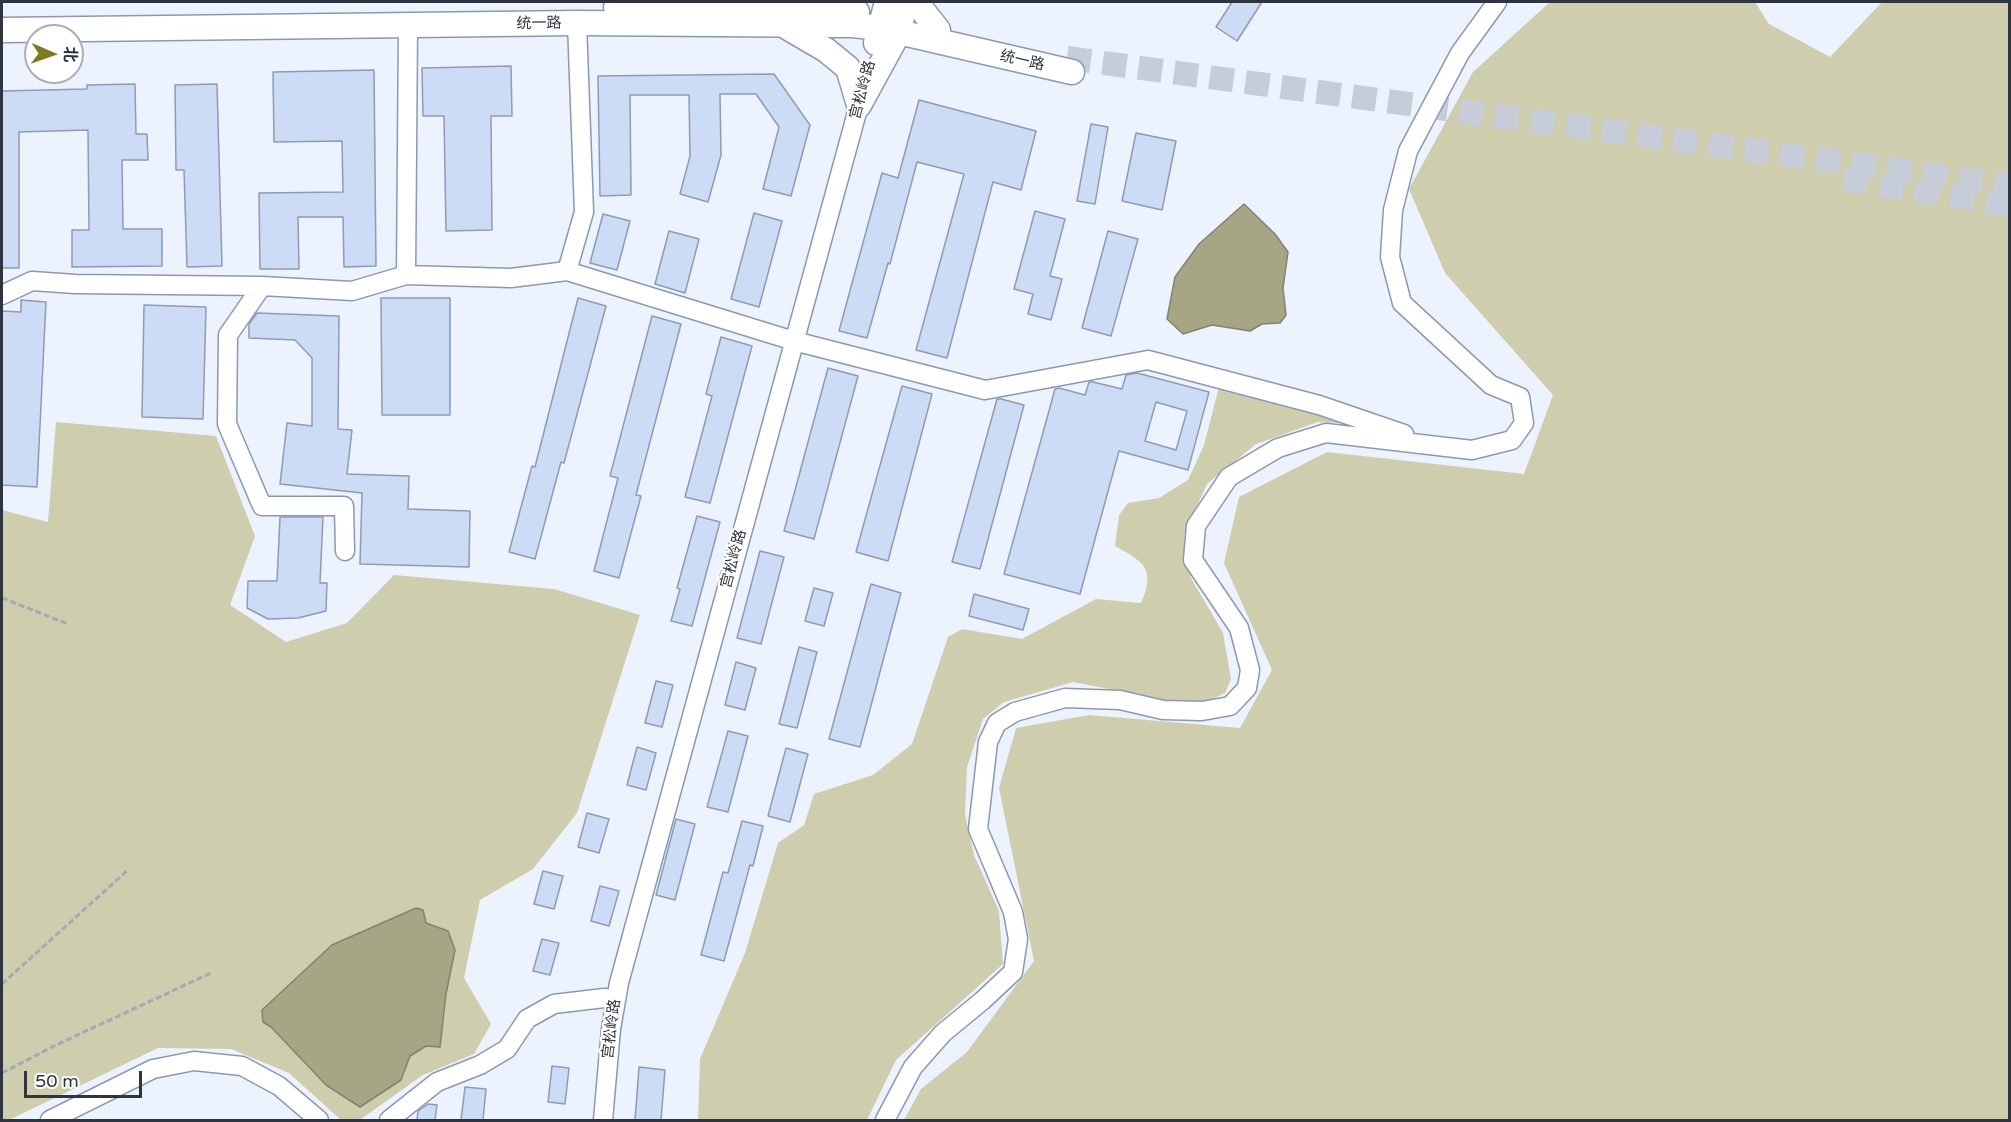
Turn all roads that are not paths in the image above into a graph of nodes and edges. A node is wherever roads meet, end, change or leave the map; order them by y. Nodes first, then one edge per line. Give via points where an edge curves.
1 (916, 2) edge
2 (1497, 2) edge
3 (833, 5) edge
4 (2, 17) edge
5 (893, 17) edge
6 (577, 23) junction
7 (782, 25) junction
8 (408, 26) junction
9 (2, 30) edge
10 (938, 30) junction
11 (859, 105) junction
12 (567, 271) junction
13 (406, 275) junction
14 (262, 286) junction
15 (2, 295) edge
16 (794, 341) junction
17 (1472, 450) junction
18 (345, 551) dead end
19 (615, 999) junction
20 (50, 1120) edge
21 (319, 1120) edge
22 (388, 1120) edge
23 (603, 1120) edge
24 (885, 1120) edge

1 - 10 main road
2 - 17 street via 1460,53 1408,151 1393,210 1390,257 1402,303 1491,385 1520,397 1524,423 1512,440
3 - 4 main road, 统一路
3 - 5 main road, 统一路
5 - 7 main road, 统一路 via 852,25
5 - 10 main road, 统一路
5 - 10 main road, 统一路 via 1070,65
5 - 11 main road, 宫松岭路
6 - 7 main road, 统一路
6 - 8 main road, 统一路
6 - 12 street via 584,212
7 - 11 main road via 826,50 848,68
8 - 9 main road, 统一路
8 - 13 street
11 - 16 street, 宫松岭路
12 - 13 street via 511,278
12 - 16 street
13 - 14 street via 352,291
14 - 15 street via 32,280
14 - 18 street via 228,335 227,424 262,506 344,506
16 - 17 street via 985,390 1149,360
16 - 19 street, 宫松岭路
17 - 24 street via 1326,433 1278,448 1229,477 1196,526 1193,560 1239,628 1250,670 1246,688 1230,706 1202,711 1163,710 1120,700 1065,698 1015,712 997,723 988,742 978,828 1013,912 1018,939 1013,972 944,1033 913,1067
19 - 22 street via 554,1004 527,1018 507,1049 437,1082
19 - 23 street, 宫松岭路
20 - 21 street via 153,1070 194,1060 242,1066 279,1086

